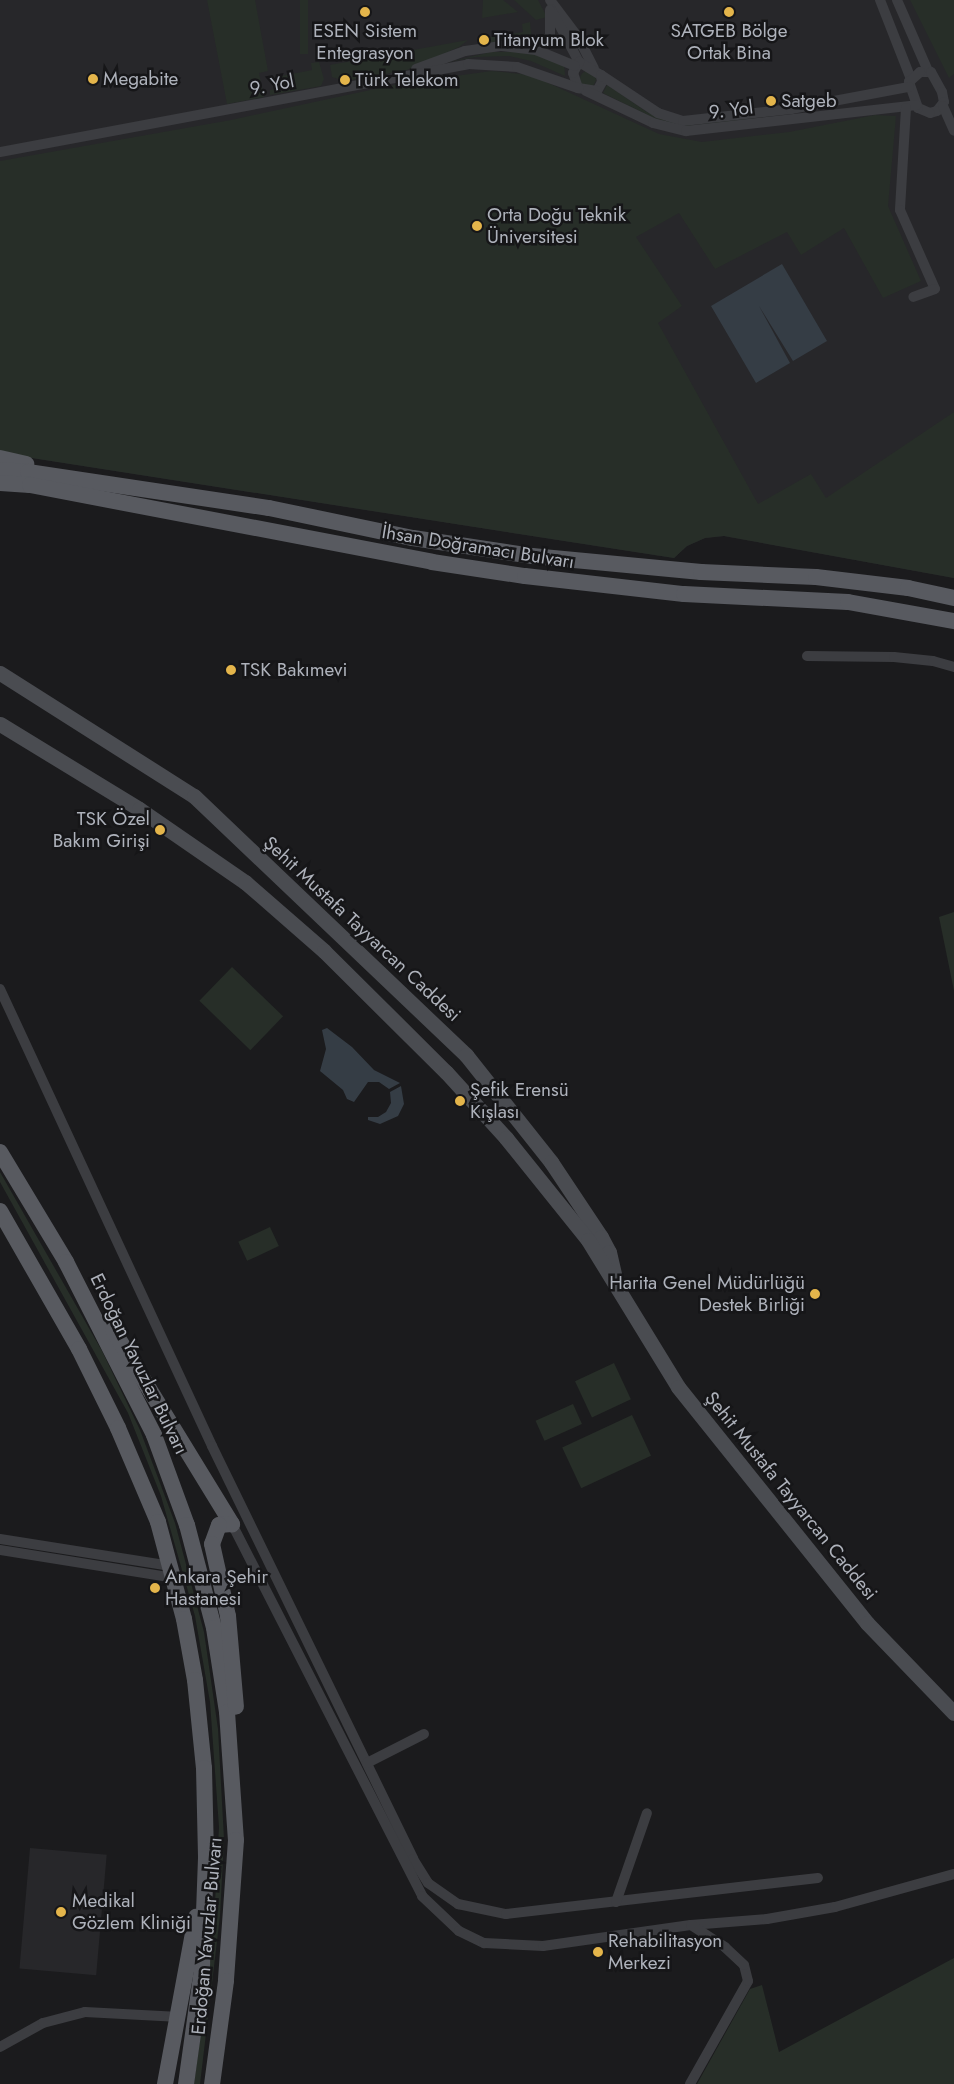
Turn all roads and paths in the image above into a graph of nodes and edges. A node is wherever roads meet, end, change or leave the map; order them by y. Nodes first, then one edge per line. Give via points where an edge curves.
1 (880, 0) edge
2 (897, 0) edge
3 (548, 2) edge
4 (536, 50) junction
5 (577, 64) junction
6 (928, 71) junction
7 (598, 72) junction
8 (910, 83) junction
9 (582, 90) junction
10 (917, 105) junction
11 (943, 106) junction
12 (906, 108) junction
13 (793, 114) junction
14 (954, 131) edge
15 (0, 146) edge
16 (0, 152) edge
17 (912, 297) dead end
18 (0, 458) edge
19 (0, 470) edge
20 (0, 483) edge
21 (171, 492) junction
22 (0, 493) edge
23 (153, 507) junction
24 (954, 598) edge
25 (954, 620) edge
26 (807, 656) dead end
27 (954, 667) edge
28 (0, 673) edge
29 (0, 724) edge
30 (0, 989) edge
31 (466, 1055) junction
32 (446, 1072) junction
33 (0, 1152) edge
34 (0, 1211) edge
35 (66, 1262) junction
36 (618, 1288) junction
37 (232, 1524) junction
38 (0, 1539) edge
39 (0, 1550) edge
40 (172, 1572) junction
41 (954, 1713) edge
42 (424, 1734) dead end
43 (367, 1763) junction
44 (236, 1809) junction
45 (647, 1813) dead end
46 (954, 1874) edge
47 (818, 1878) dead end
48 (206, 1880) junction
49 (616, 1902) junction
50 (691, 1925) junction
51 (226, 1981) junction
52 (180, 2017) junction
53 (0, 2047) edge
54 (165, 2084) edge
55 (186, 2084) edge
56 (212, 2084) edge
57 (223, 2084) edge
58 (690, 2084) edge

1 - 8 street
2 - 6 street
3 - 4 street via 550,36
3 - 5 street
3 - 7 street via 578,37
4 - 5 street, 9. Yol
4 - 15 street, 9. Yol via 485,47 465,51 426,67 330,87
5 - 7 street, 9. Yol
5 - 9 street
6 - 8 street via 920,72
6 - 11 street via 940,86
7 - 9 street via 600,88
7 - 13 street, 9. Yol via 658,113 683,121
8 - 10 street
8 - 13 street, 9. Yol
9 - 13 street, 9. Yol via 653,123 686,131
9 - 16 street, 9. Yol via 517,67 468,64
10 - 11 street via 930,113
10 - 12 street, 9. Yol
11 - 14 street
12 - 13 street, 9. Yol via 876,107
12 - 17 street via 900,210 935,289
18 - 21 main road
19 - 21 main road, İhsan Doğramacı Bulvarı
20 - 23 main road, İhsan Doğramacı Bulvarı
21 - 24 main road, İhsan Doğramacı Bulvarı via 532,556 701,572 824,578 908,588
22 - 23 main road
23 - 25 main road, İhsan Doğramacı Bulvarı via 432,562 524,576 684,594 848,602
26 - 27 street via 894,657
28 - 31 main road, Şehit Mustafa Tayyarcan Caddesi via 194,796
29 - 32 main road, Şehit Mustafa Tayyarcan Caddesi via 139,809 245,882 324,951
30 - 43 street via 212,1446
31 - 32 main road
31 - 36 main road, Şehit Mustafa Tayyarcan Caddesi via 540,1148 596,1229 609,1252
32 - 36 main road, Şehit Mustafa Tayyarcan Caddesi via 554,1197 588,1240
33 - 35 main road, Erdoğan Yavuzlar Bulvarı
34 - 40 main road, Erdoğan Yavuzlar Bulvarı via 108,1405 146,1491
35 - 37 main road via 142,1373 184,1449
35 - 44 main road, Erdoğan Yavuzlar Bulvarı via 148,1421 188,1525 222,1669
36 - 41 main road, Şehit Mustafa Tayyarcan Caddesi via 678,1387 867,1623
37 - 44 main road via 219,1525 212,1536 212,1544 228,1616 235,1670
37 - 50 street via 422,1896 445,1920 484,1943 543,1946
38 - 40 street
39 - 40 street
40 - 48 main road, Erdoğan Yavuzlar Bulvarı via 188,1639 198,1703 204,1768
42 - 43 street
43 - 49 street via 428,1883 458,1904 506,1914
44 - 51 main road, Erdoğan Yavuzlar Bulvarı via 236,1872
45 - 49 street
46 - 50 street via 826,1908 767,1919
47 - 49 street
48 - 52 main road
48 - 55 main road, Erdoğan Yavuzlar Bulvarı via 201,1977
50 - 58 street via 744,1965 748,1981
51 - 56 main road, Erdoğan Yavuzlar Bulvarı
51 - 57 main road
52 - 53 street via 85,2012 43,2023
52 - 54 main road

